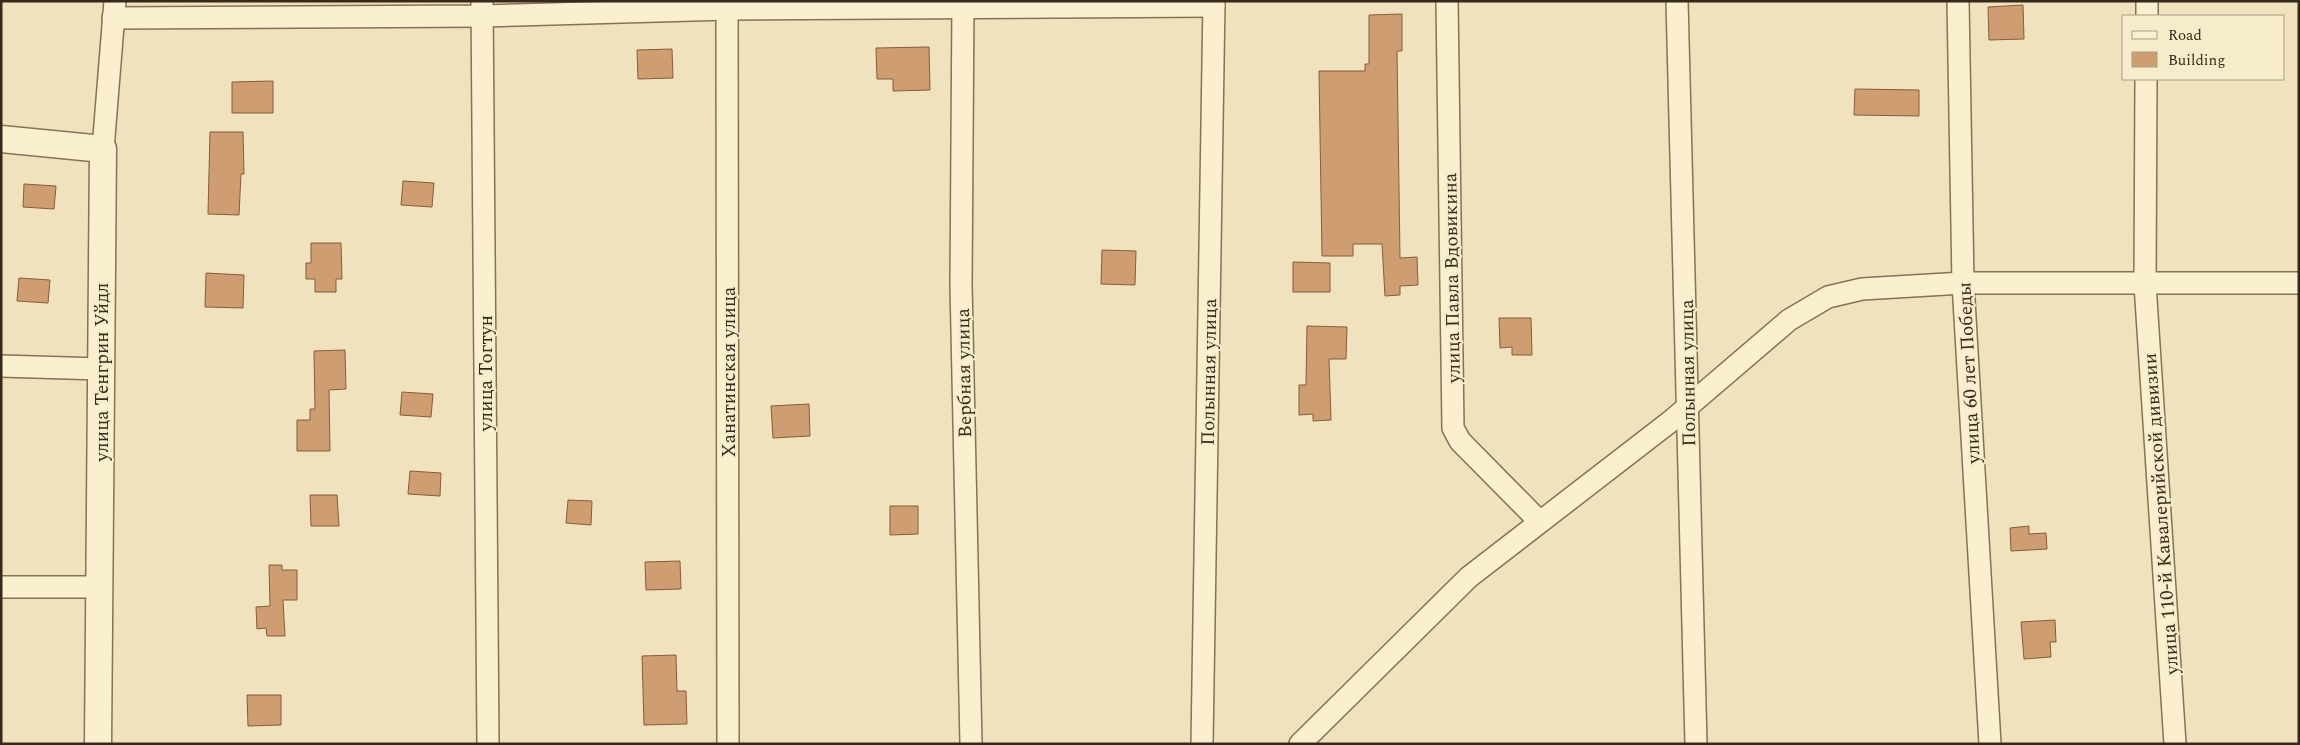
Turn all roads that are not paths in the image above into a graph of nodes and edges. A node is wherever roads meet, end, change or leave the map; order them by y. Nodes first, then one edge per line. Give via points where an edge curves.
1 (1447, 1) edge
2 (1677, 1) edge
3 (1958, 1) edge
4 (2147, 1) edge
5 (1214, 4) edge
6 (727, 5) edge
7 (963, 5) edge
8 (482, 8) edge
9 (114, 9) edge
10 (2147, 15) edge
11 (2146, 80) edge
12 (1, 139) edge
13 (104, 150) junction
14 (1963, 283) junction
15 (2299, 283) edge
16 (2145, 284) junction
17 (1, 366) edge
18 (101, 369) junction
19 (1688, 407) junction
20 (1539, 521) junction
21 (1, 587) edge
22 (101, 587) junction
23 (98, 744) edge
24 (488, 744) edge
25 (728, 744) edge
26 (971, 744) edge
27 (1202, 744) edge
28 (1300, 744) edge
29 (1696, 744) edge
30 (1990, 744) edge
31 (2175, 744) edge

1 - 20 street, улица Павла Вдовикина via 1453,428 1460,441
2 - 19 street, Полынная улица
3 - 14 street, улица 60 лет Победы
4 - 10 street
5 - 7 street
5 - 27 street, Полынная улица
6 - 7 street
6 - 8 street
6 - 25 street, Ханатинская улица
7 - 26 street, Вербная улица via 961,285
8 - 9 street
8 - 24 street, улица Тогтун
9 - 13 street, улица Тенгрин Уйдл
11 - 16 street
12 - 13 street
13 - 18 street, улица Тенгрин Уйдл
14 - 16 street
14 - 19 street via 1862,289 1828,297 1789,320
14 - 30 street, улица 60 лет Победы
15 - 16 street
16 - 31 street, улица 110-й Кавалерийской дивизии
17 - 18 street
18 - 22 street, улица Тенгрин Уйдл
19 - 20 street
19 - 29 street, Полынная улица
20 - 28 street via 1468,577
21 - 22 street
22 - 23 street, улица Тенгрин Уйдл

